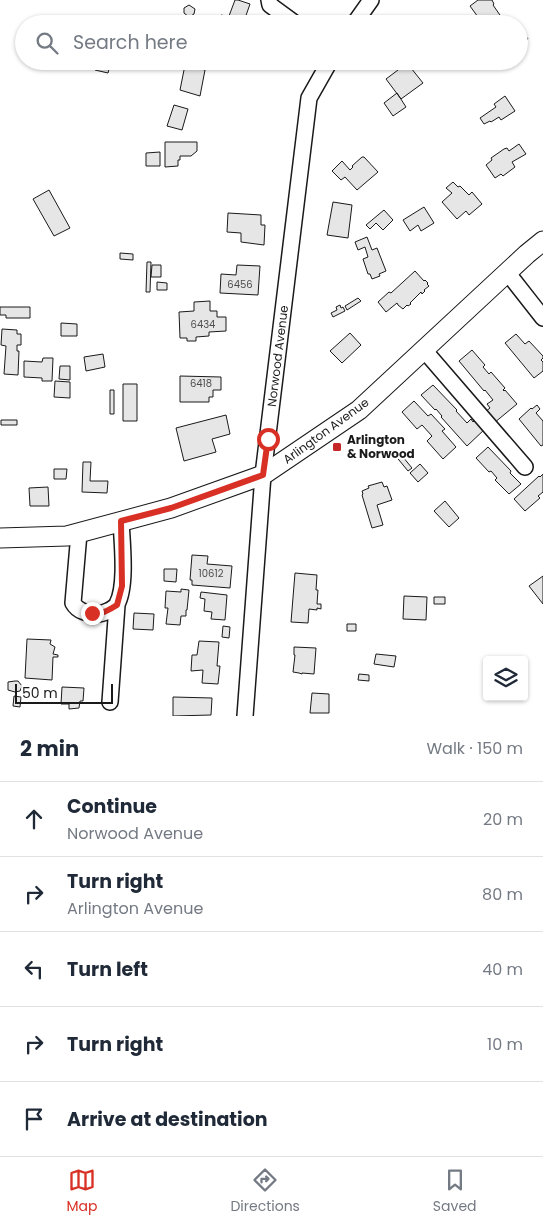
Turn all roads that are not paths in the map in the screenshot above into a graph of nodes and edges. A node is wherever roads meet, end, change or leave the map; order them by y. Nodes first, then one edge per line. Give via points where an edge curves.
1 (269, 0) edge
2 (371, 0) edge
3 (284, 15) edge
4 (360, 15) edge
5 (325, 70) edge
6 (543, 241) edge
7 (508, 272) junction
8 (543, 318) edge
9 (424, 350) junction
10 (526, 467) dead end
11 (263, 475) junction
12 (121, 521) junction
13 (79, 533) junction
14 (0, 538) edge
15 (117, 605) junction
16 (110, 702) dead end
17 (245, 716) edge

1 - 3 street via 270,5
2 - 4 street
5 - 11 street, Norwood Avenue via 309,98
6 - 7 main road, Arlington Avenue
7 - 8 street
7 - 9 main road, Arlington Avenue
9 - 10 street
9 - 11 main road, Arlington Avenue via 359,410
11 - 12 main road, Arlington Avenue via 171,508
11 - 17 street, Norwood Avenue
12 - 13 main road, Arlington Avenue
12 - 15 street via 122,586
13 - 14 main road, Arlington Avenue
13 - 15 street via 73,603 83,612 100,614
15 - 16 street

